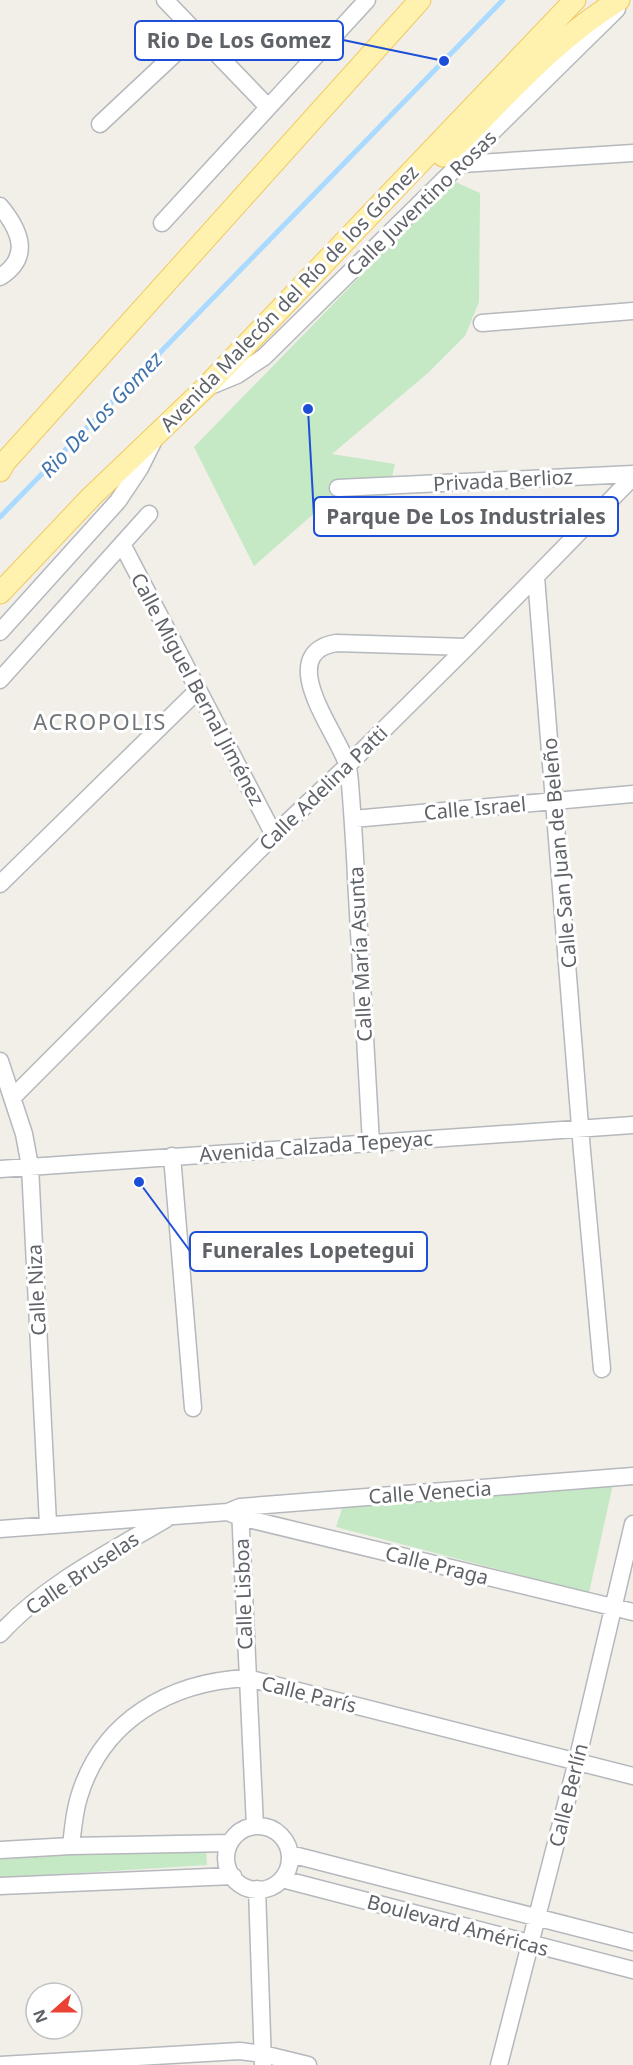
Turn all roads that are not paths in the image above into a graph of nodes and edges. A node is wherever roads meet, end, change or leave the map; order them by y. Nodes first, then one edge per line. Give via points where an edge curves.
1 (165, 0) edge
2 (367, 0) edge
3 (420, 0) edge
4 (575, 0) edge
5 (620, 0) edge
6 (626, 0) edge
7 (196, 34) junction
8 (268, 107) junction
9 (100, 124) dead end
10 (633, 153) edge
11 (462, 164) junction
12 (415, 168) junction
13 (0, 206) edge
14 (162, 223) dead end
15 (0, 277) edge
16 (633, 311) edge
17 (482, 322) dead end
18 (205, 388) junction
19 (154, 438) junction
20 (2, 467) edge
21 (633, 476) edge
22 (338, 488) dead end
23 (149, 514) dead end
24 (122, 544) junction
25 (536, 577) junction
26 (0, 593) edge
27 (0, 632) edge
28 (467, 647) junction
29 (0, 680) edge
30 (198, 690) junction
31 (348, 765) junction
32 (633, 794) edge
33 (555, 801) junction
34 (353, 819) junction
35 (274, 835) junction
36 (0, 884) edge
37 (0, 1060) edge
38 (12, 1098) junction
39 (633, 1125) edge
40 (580, 1128) junction
41 (371, 1143) junction
42 (172, 1156) junction
43 (30, 1166) junction
44 (0, 1169) edge
45 (602, 1369) dead end
46 (194, 1408) dead end
47 (633, 1476) edge
48 (236, 1512) junction
49 (169, 1517) junction
50 (48, 1524) junction
51 (633, 1524) edge
52 (0, 1530) edge
53 (613, 1607) junction
54 (633, 1612) edge
55 (0, 1634) edge
56 (246, 1678) junction
57 (577, 1761) junction
58 (633, 1776) edge
59 (255, 1826) junction
60 (230, 1843) junction
61 (71, 1846) junction
62 (0, 1850) edge
63 (290, 1854) junction
64 (232, 1876) junction
65 (282, 1879) junction
66 (0, 1886) edge
67 (257, 1889) junction
68 (537, 1918) junction
69 (633, 1942) edge
70 (530, 1944) junction
71 (633, 1970) edge
72 (263, 2059) edge
73 (0, 2065) edge
74 (308, 2065) edge
75 (499, 2065) edge

1 - 7 street
2 - 8 street
3 - 20 main road
4 - 12 main road, Avenida Malecón del Río de los Gómez
5 - 12 main road via 564,40 458,144 436,160
6 - 11 street, Calle Juventino Rosas
7 - 8 street
7 - 9 street
8 - 14 street
10 - 11 street
11 - 18 street, Calle Juventino Rosas via 264,357 237,375
12 - 18 main road, Avenida Malecón del Río de los Gómez
13 - 15 street via 21,243 19,257
16 - 17 street
18 - 19 main road, Avenida Malecón del Río de los Gómez
19 - 26 main road, Avenida Malecón del Río de los Gómez via 91,497
19 - 27 street via 118,501
21 - 22 street, Privada Berlioz
21 - 25 street, Calle Adelina Patti
23 - 24 street
24 - 29 street
24 - 30 street, Calle Miguel Bernal Jiménez
25 - 28 street, Calle Adelina Patti
25 - 33 street, Calle San Juan de Beleño
28 - 31 street, Calle Adelina Patti
28 - 31 street via 336,643 313,653 309,665 315,699
30 - 35 street, Calle Miguel Bernal Jiménez
30 - 36 street
31 - 34 street, Calle María Asunta
31 - 35 street, Calle Adelina Patti
32 - 33 street, Calle Israel
33 - 34 street, Calle Israel
33 - 40 street, Calle San Juan de Beleño
34 - 41 street, Calle María Asunta
35 - 38 street, Calle Adelina Patti
37 - 38 street, Calle Niza
38 - 43 street, Calle Niza
39 - 40 street, Avenida Calzada Tepeyac
40 - 41 street, Avenida Calzada Tepeyac
40 - 45 street, Calle San Juan de Beleño
41 - 42 street, Avenida Calzada Tepeyac
42 - 43 street, Avenida Calzada Tepeyac
42 - 46 street
43 - 44 street, Avenida Calzada Tepeyac
43 - 50 street, Calle Niza
47 - 48 street, Calle Venecia
48 - 49 street, Calle Venecia
48 - 53 street, Calle Praga
48 - 56 street, Calle Lisboa
49 - 50 street, Calle Venecia
49 - 55 street, Calle Bruselas via 47,1592
50 - 52 street, Calle Venecia
51 - 53 street, Calle Berlín
53 - 54 street, Calle Praga
53 - 57 street, Calle Berlín
56 - 57 street, Calle París
56 - 59 street, Calle Lisboa
56 - 61 street, Calle París via 194,1685 158,1701 124,1723 87,1775 74,1817
57 - 58 street, Calle París
57 - 68 street, Calle Berlín
59 - 60 street via 240,1831
59 - 63 street via 265,1826 282,1836
60 - 61 street
60 - 64 street via 227,1860
61 - 62 street
63 - 65 street via 289,1867
63 - 68 street, Boulevard Américas
64 - 66 street
64 - 67 street
65 - 67 street via 271,1887
65 - 70 street, Boulevard Américas
67 - 72 street
68 - 69 street, Boulevard Américas
68 - 70 street, Calle Berlín
70 - 71 street, Boulevard Américas
70 - 75 street, Calle Berlín
72 - 73 street via 240,2051
72 - 74 street

